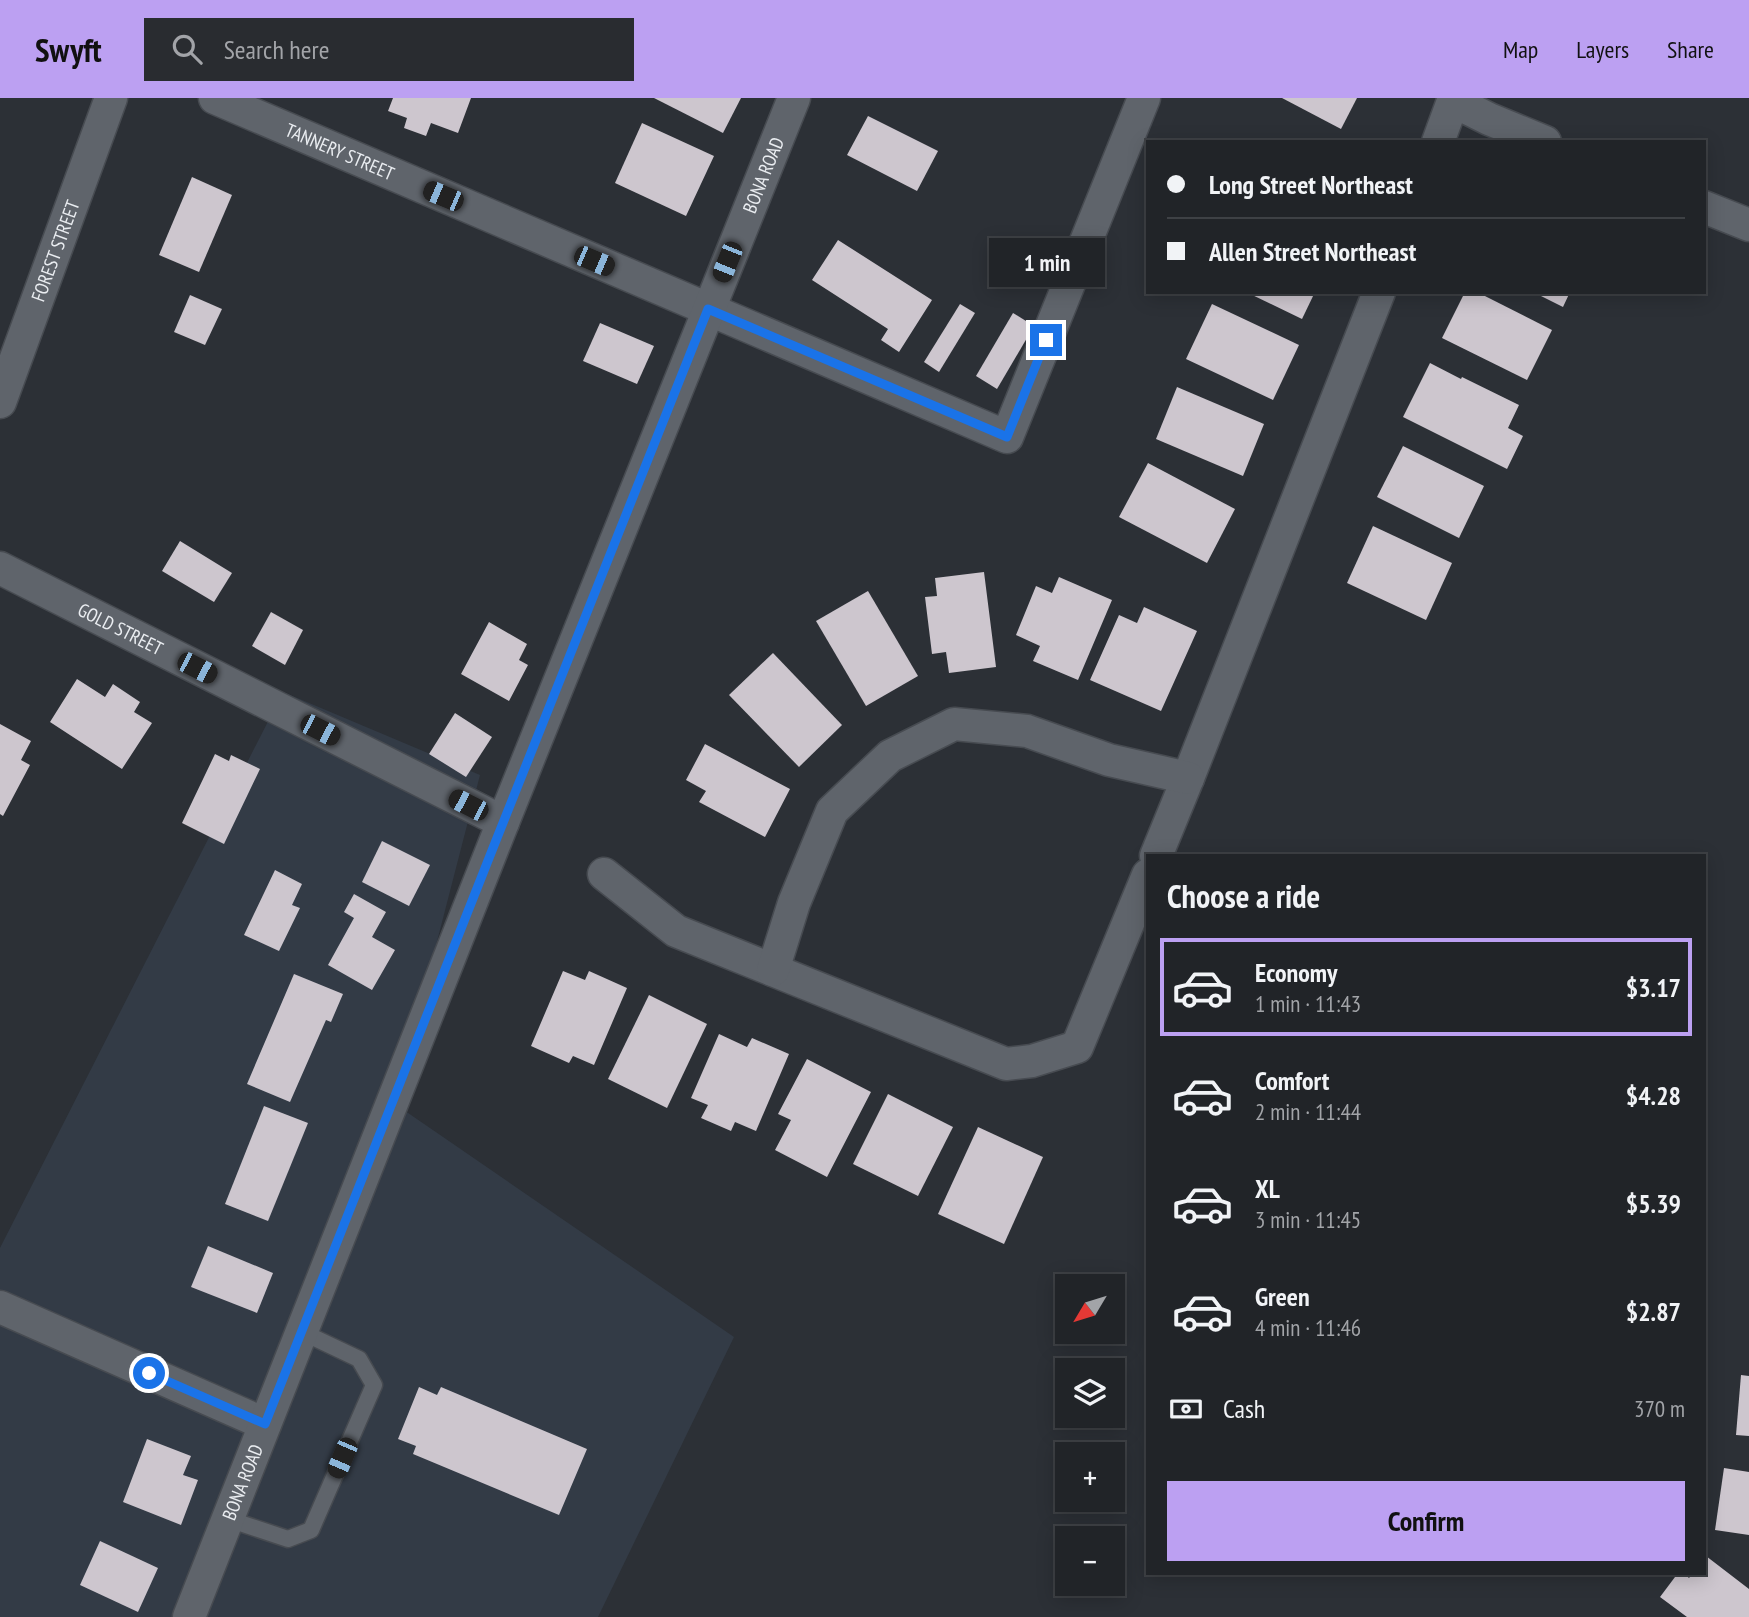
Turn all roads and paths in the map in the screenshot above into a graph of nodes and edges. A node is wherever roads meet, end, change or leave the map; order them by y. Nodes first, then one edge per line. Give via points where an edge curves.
1 (111, 98) edge
2 (215, 98) edge
3 (794, 98) edge
4 (1144, 98) edge
5 (1439, 140) edge
6 (1540, 140) edge
7 (1706, 208) edge
8 (1749, 225) edge
9 (1378, 294) edge
10 (708, 309) junction
11 (0, 402) edge
12 (0, 568) edge
13 (1188, 778) junction
14 (503, 822) junction
15 (1157, 854) edge
16 (604, 874) dead end
17 (1146, 880) edge
18 (773, 970) junction
19 (0, 1307) edge
20 (302, 1332) junction
21 (265, 1424) junction
22 (228, 1519) junction
23 (189, 1617) edge

1 - 11 street, FOREST STREET
2 - 10 street, TANNERY STREET
3 - 10 street, BONA ROAD
4 - 10 street, TANNERY STREET via 1007,437
5 - 6 street via 1454,101
7 - 8 street
9 - 13 street
10 - 14 street, BONA ROAD
12 - 14 street, GOLD STREET
13 - 15 street
13 - 18 street via 1109,760 1027,732 954,724 890,756 832,811
14 - 20 street, BONA ROAD
16 - 18 street via 676,931
17 - 18 street via 1077,1047 1032,1061 1006,1064
19 - 21 street
20 - 21 street, BONA ROAD
20 - 22 lane via 359,1359 374,1385 311,1530 288,1539
21 - 22 street, BONA ROAD
22 - 23 street, BONA ROAD

